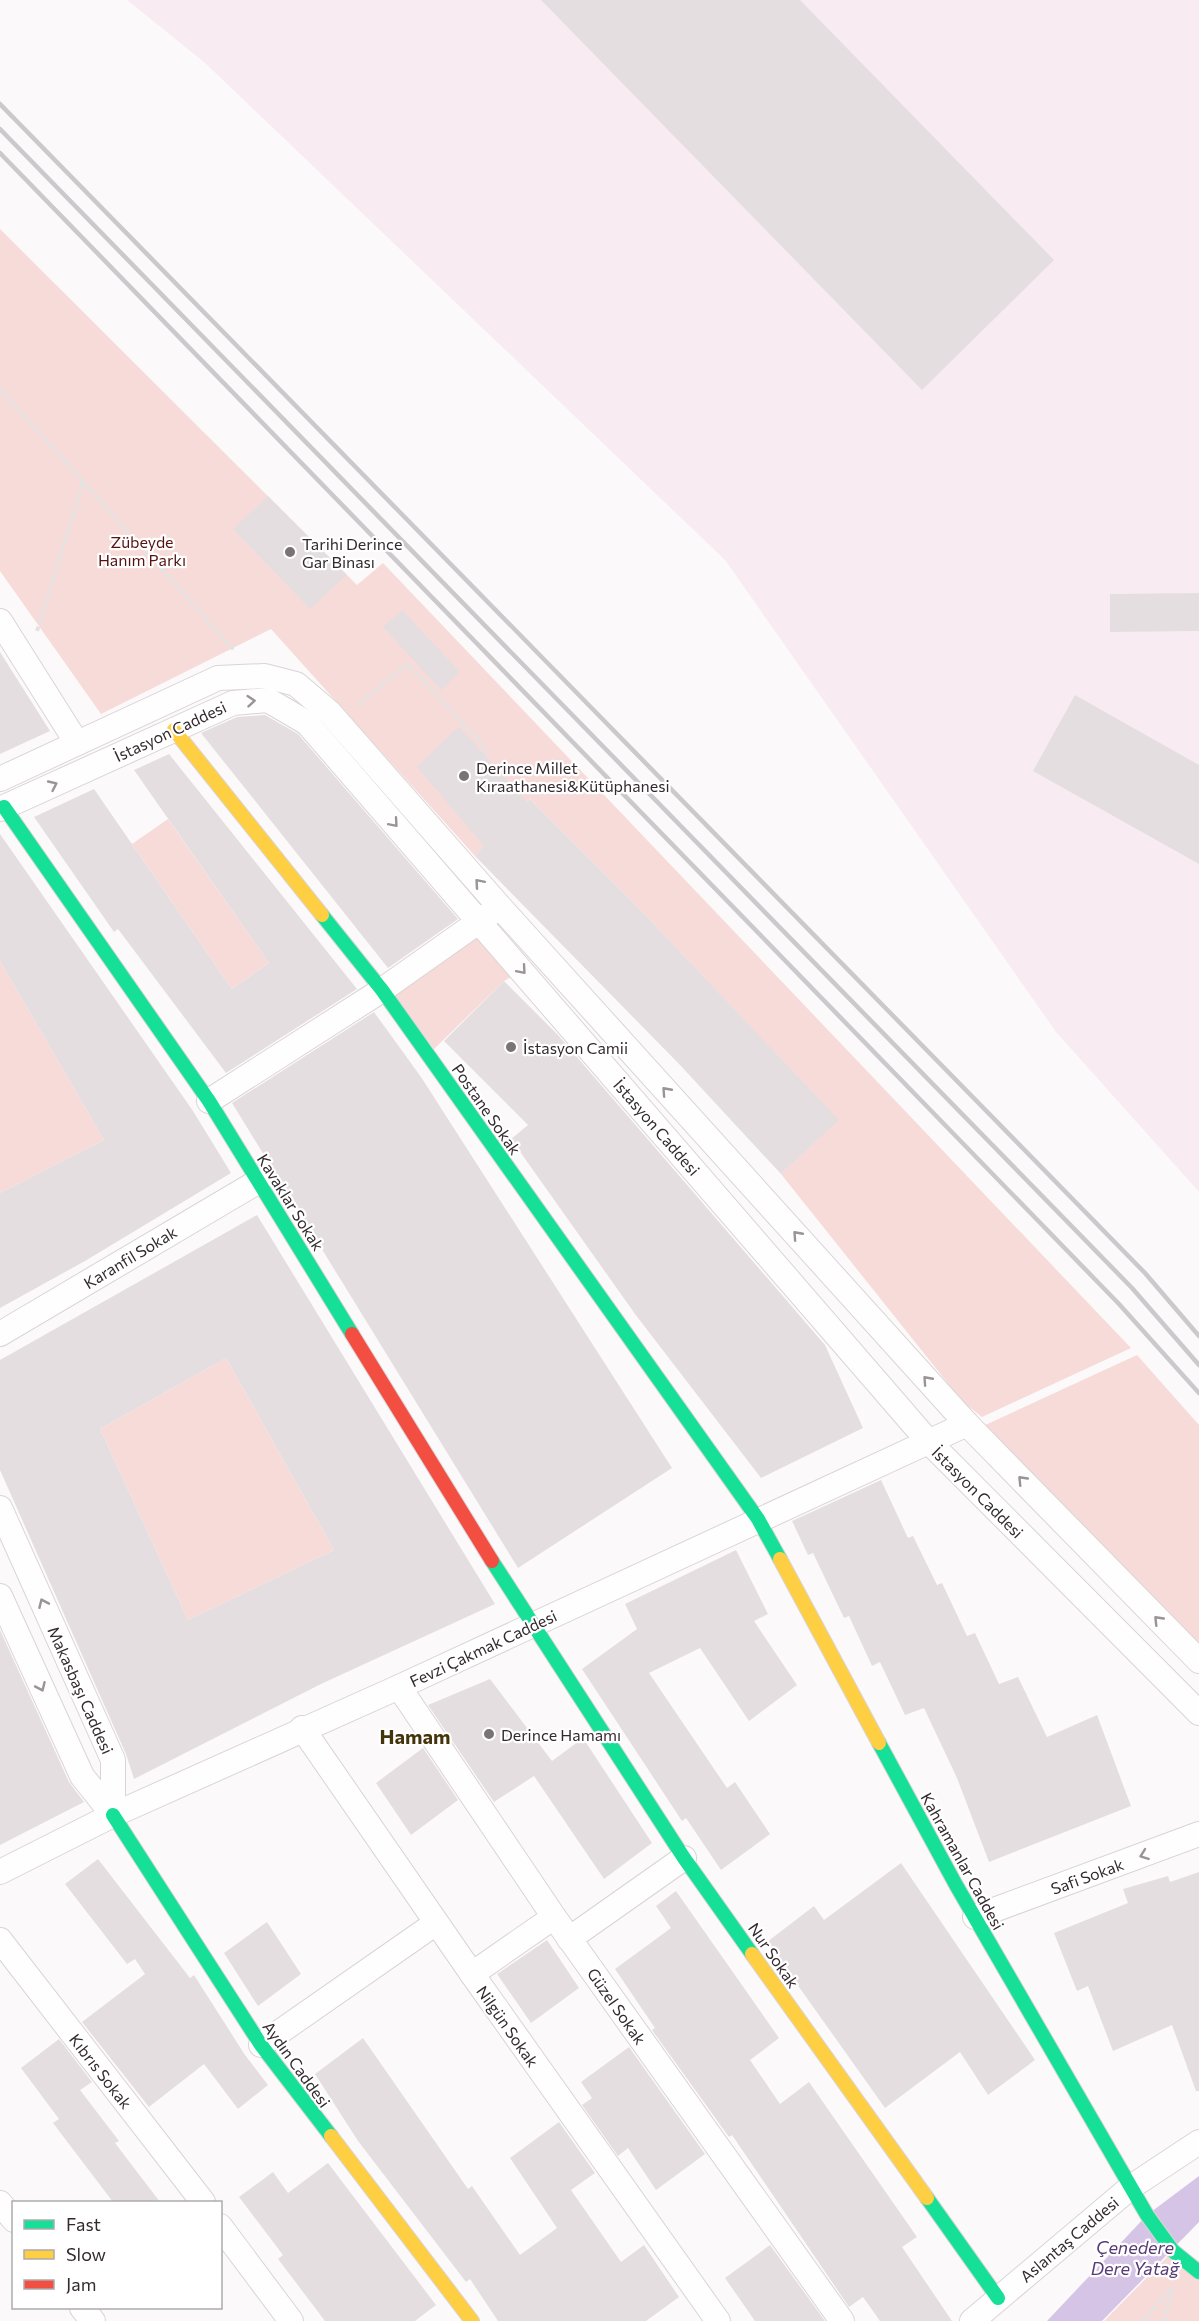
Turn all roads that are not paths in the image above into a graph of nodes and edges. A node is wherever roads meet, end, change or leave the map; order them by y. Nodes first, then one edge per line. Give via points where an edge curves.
1 (0, 621) edge
2 (174, 730) junction
3 (77, 743) junction
4 (0, 779) edge
5 (2, 808) edge
6 (500, 907) junction
7 (479, 921) junction
8 (382, 990) junction
9 (209, 1101) junction
10 (259, 1181) junction
11 (0, 1334) edge
12 (967, 1424) junction
13 (928, 1441) junction
14 (0, 1508) edge
15 (758, 1519) junction
16 (0, 1596) edge
17 (531, 1625) junction
18 (1199, 1662) edge
19 (399, 1687) junction
20 (1199, 1713) edge
21 (302, 1728) junction
22 (113, 1815) junction
23 (1199, 1834) edge
24 (684, 1858) junction
25 (0, 1872) edge
26 (554, 1917) junction
27 (975, 1917) junction
28 (436, 1923) junction
29 (569, 1939) junction
30 (0, 1940) edge
31 (472, 1974) junction
32 (261, 2045) junction
33 (1199, 2142) edge
34 (1131, 2187) junction
35 (202, 2201) edge
36 (0, 2203) edge
37 (12, 2218) edge
38 (222, 2229) edge
39 (1199, 2272) edge
40 (998, 2298) junction
41 (84, 2309) edge
42 (93, 2321) edge
43 (291, 2321) edge
44 (472, 2321) edge
45 (718, 2321) edge
46 (842, 2321) edge
47 (972, 2321) edge

1 - 3 street
5 -> 2 street, İstasyon Caddesi
2 -> 7 street, İstasyon Caddesi via 233,703 268,699 307,723
2 - 8 street, Postane Sokak
3 - 4 street, İstasyon Caddesi
6 -> 3 street, İstasyon Caddesi via 330,713 296,684 265,676 218,678
5 - 9 street, Kavaklar Sokak
6 - 7 street
12 -> 6 street, İstasyon Caddesi
7 - 8 street
7 -> 13 street, İstasyon Caddesi
8 - 9 street
8 - 15 street, Postane Sokak
9 - 10 street, Kavaklar Sokak
10 - 11 street, Karanfil Sokak
10 - 17 street, Kavaklar Sokak
12 - 13 street, Fevzi Çakmak Caddesi
18 -> 12 street, İstasyon Caddesi
13 - 15 street, Fevzi Çakmak Caddesi
13 - 20 street, İstasyon Caddesi
22 -> 14 street, Makasbaşı Caddesi via 113,1760
15 - 17 street, Fevzi Çakmak Caddesi
15 - 27 street, Kahramanlar Caddesi
16 -> 22 street, Makasbaşı Caddesi via 82,1776
17 - 19 street, Fevzi Çakmak Caddesi
17 - 24 street, Nur Sokak
19 - 21 street, Fevzi Çakmak Caddesi
19 - 26 street, Güzel Sokak
21 - 22 street, Fevzi Çakmak Caddesi
21 - 28 street, Nilgün Sokak
22 - 25 street, Fevzi Çakmak Caddesi
22 - 32 street, Aydın Caddesi
23 -> 27 street, Safi Sokak
24 - 29 street
24 - 40 street, Nur Sokak
26 - 29 street, Güzel Sokak
26 - 31 street
27 - 34 street, Kahramanlar Caddesi
28 - 31 street, Nilgün Sokak
28 - 32 street
29 - 46 street, Güzel Sokak
30 - 35 street, Kıbrıs Sokak
31 - 45 street, Nilgün Sokak
32 - 44 street, Aydın Caddesi
33 - 34 street, Aslantaş Caddesi
34 - 39 street, Kahramanlar Caddesi via 1173,2251
34 - 40 street, Aslantaş Caddesi
36 - 37 street
38 - 43 street
40 - 47 street, Aslantaş Caddesi
41 - 42 street

